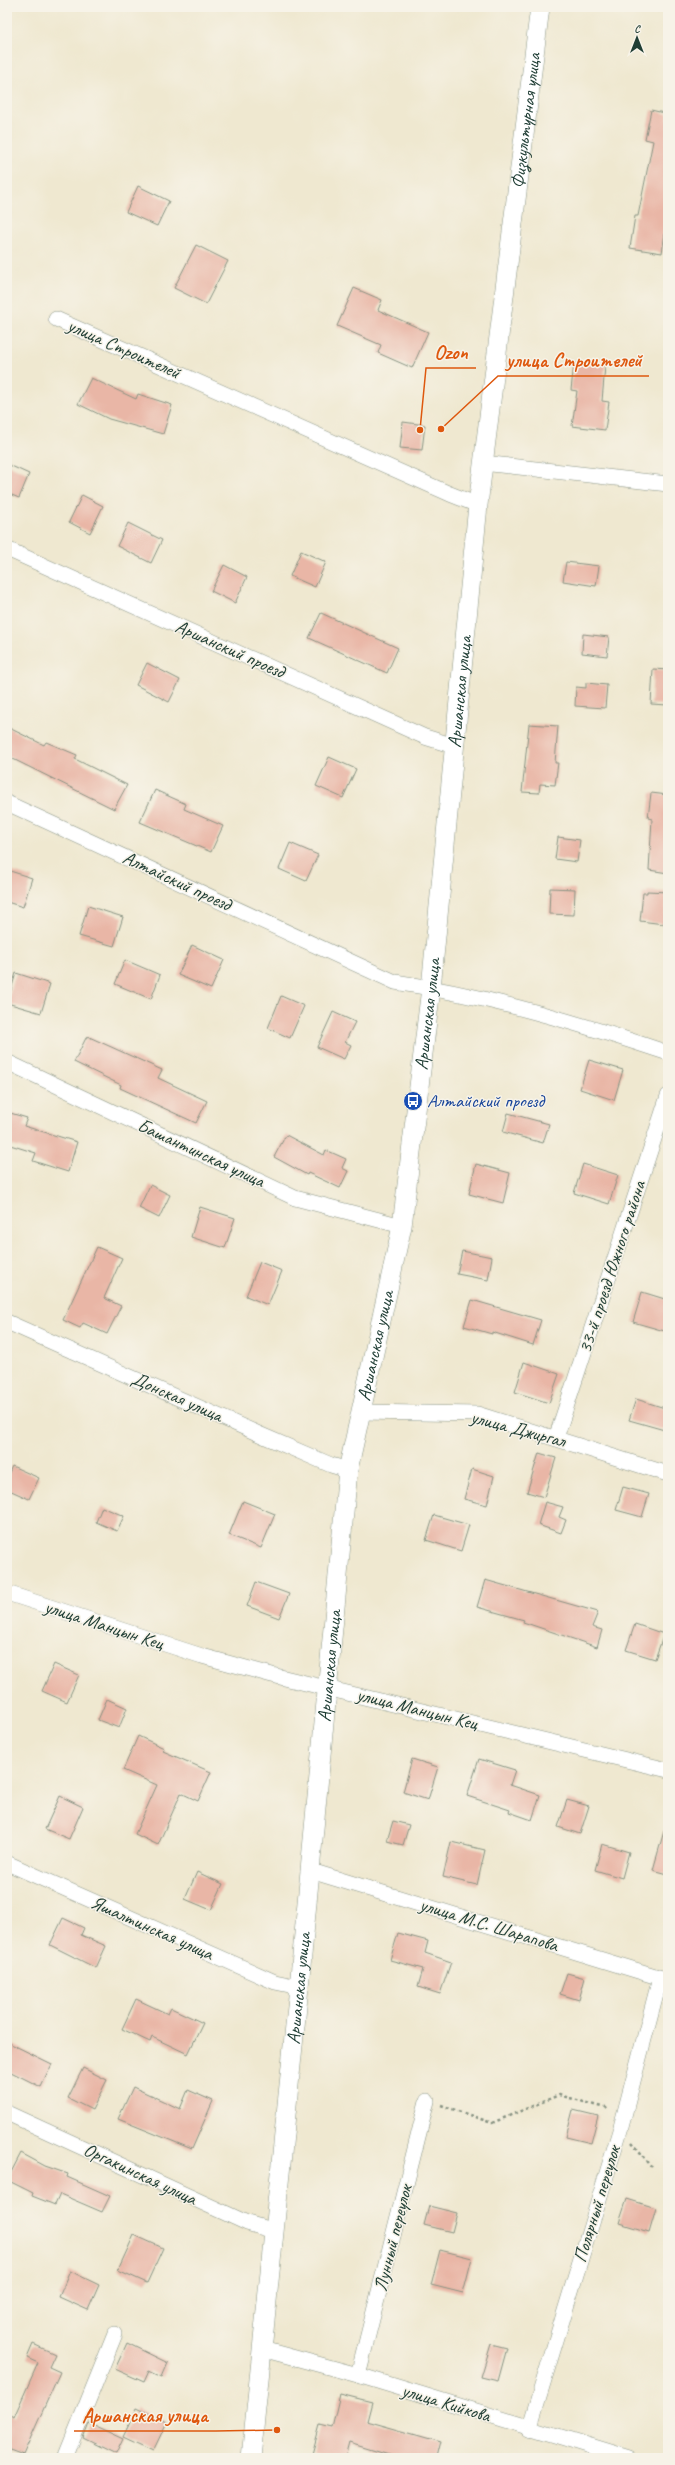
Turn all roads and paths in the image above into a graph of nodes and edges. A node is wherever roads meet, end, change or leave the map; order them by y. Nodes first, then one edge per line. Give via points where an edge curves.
1 (540, 7) edge
2 (512, 234) joint
3 (56, 319) dead end
4 (482, 463) junction
5 (668, 484) edge
6 (478, 505) junction
7 (7, 549) edge
8 (454, 746) junction
9 (7, 803) edge
10 (431, 988) junction
11 (668, 1053) edge
12 (7, 1062) edge
13 (668, 1096) edge
14 (402, 1226) junction
15 (7, 1322) edge
16 (363, 1412) junction
17 (556, 1438) junction
18 (348, 1470) junction
19 (668, 1474) edge
20 (7, 1593) edge
21 (326, 1687) junction
22 (668, 1770) edge
23 (7, 1864) edge
24 (311, 1871) junction
25 (664, 1979) edge
26 (300, 1987) junction
27 (427, 2100) joint
28 (7, 2113) edge
29 (621, 2127) junction
30 (652, 2167) dead end
31 (274, 2231) junction
32 (115, 2334) dead end
33 (262, 2349) junction
34 (358, 2375) junction
35 (528, 2429) junction
36 (65, 2458) edge
37 (251, 2458) edge
38 (630, 2458) edge

1 - 2 street, Физкультурная улица
2 - 4 street, Аршанская улица
3 - 6 street, улица Строителей
4 - 5 street
4 - 6 street, Аршанская улица
6 - 8 street, Аршанская улица
7 - 8 street, Аршанский проезд via 425,738
8 - 10 street, Аршанская улица
9 - 10 street, Алтайский проезд via 394,982
10 - 11 street, Алтайский проезд via 571,1021
10 - 14 street, Аршанская улица
12 - 14 street, Башантинская улица via 295,1198
13 - 17 street, 33-й проезд Южного района
14 - 16 street, Аршанская улица
15 - 18 street, Донская улица via 266,1437
16 - 17 street, улица Джиргал via 477,1414
16 - 18 street, Аршанская улица
17 - 19 street, улица Джиргал
18 - 21 street, Аршанская улица
20 - 21 street, улица Манцын Кец via 202,1656
21 - 22 street, улица Манцын Кец
21 - 24 street, Аршанская улица
23 - 26 street, Яшалтинская улица via 275,1982
24 - 25 street, улица М.С. Шарапова
24 - 26 street, Аршанская улица
25 - 29 street, Полярный переулок
26 - 31 street, Аршанская улица
27 - 29 path via 492,2123 559,2095 606,2108
27 - 34 street, Лунный переулок
28 - 31 street, Оргакинская улица via 247,2223
29 - 30 path
29 - 35 street, Полярный переулок
31 - 33 street, Аршанская улица
32 - 36 street
33 - 34 street, улица Кийкова
33 - 37 street, Аршанская улица
34 - 35 street, улица Кийкова
35 - 38 street, улица Кийкова

